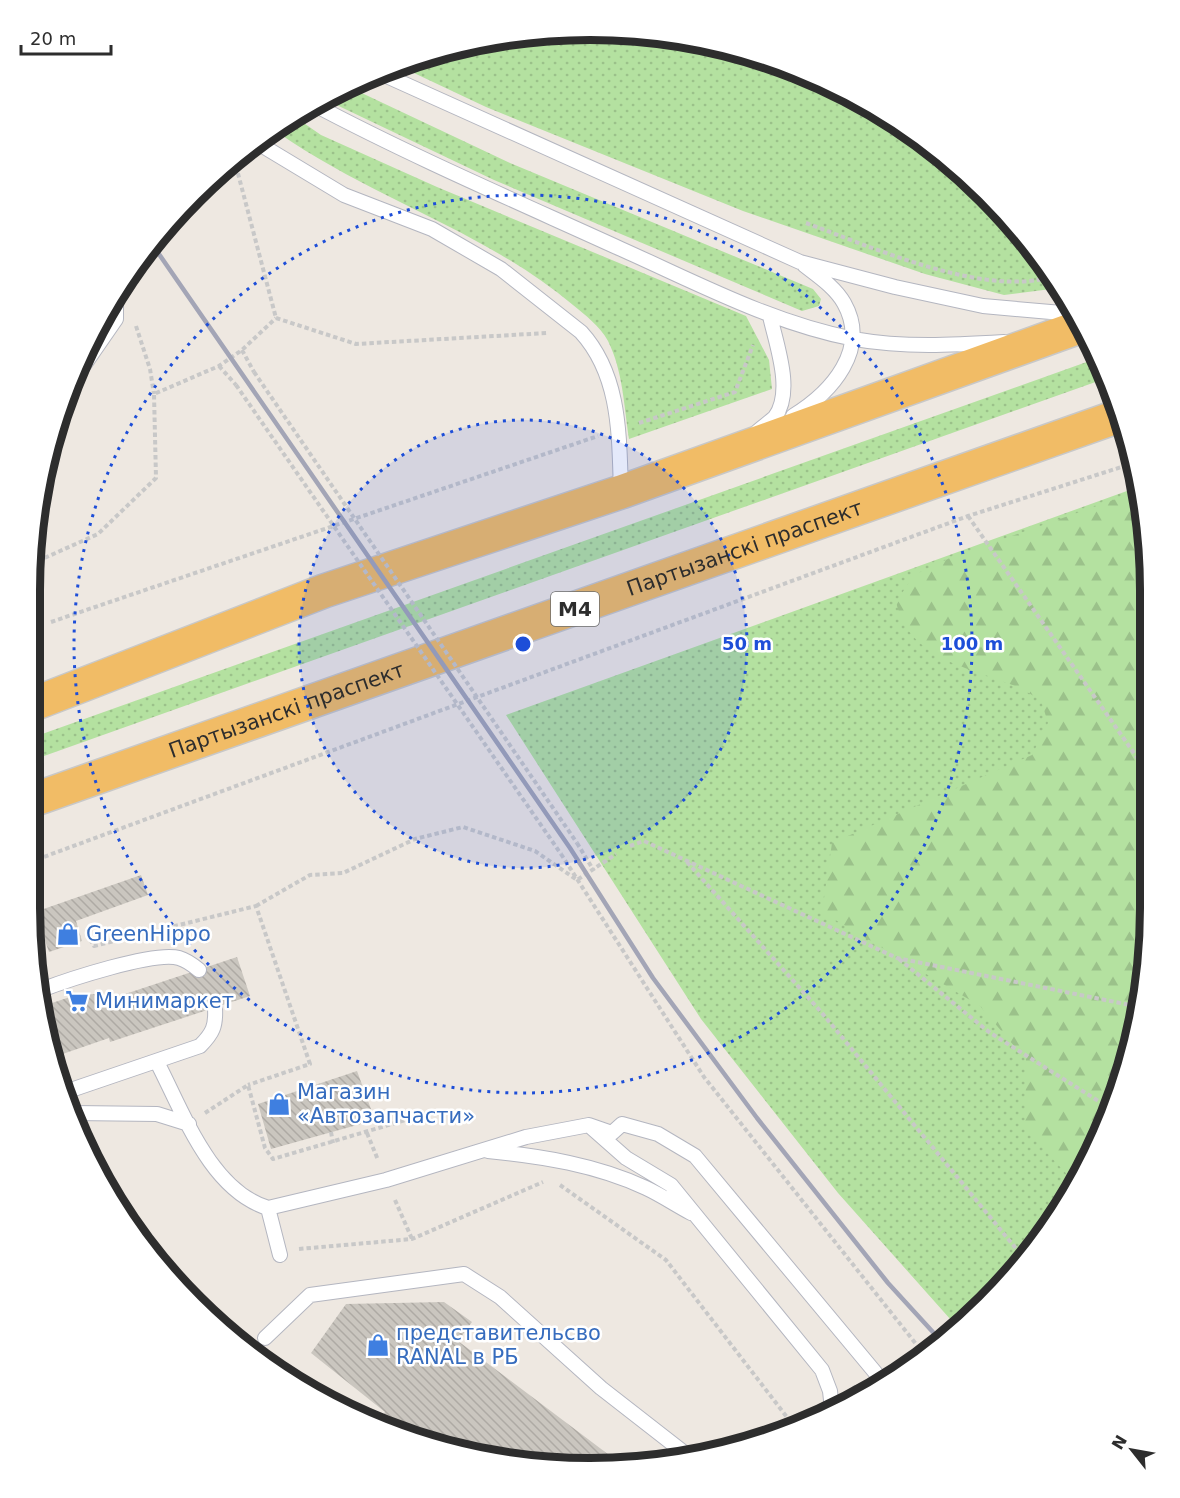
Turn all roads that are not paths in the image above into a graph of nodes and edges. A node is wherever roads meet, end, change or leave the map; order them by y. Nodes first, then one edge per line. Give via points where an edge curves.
1 (391, 78) edge
2 (324, 109) edge
3 (265, 147) edge
4 (800, 262) junction
5 (116, 312) edge
6 (1064, 313) edge
7 (770, 316) junction
8 (1074, 329) edge
9 (854, 339) junction
10 (1045, 340) junction
11 (97, 347) edge
12 (1112, 419) edge
13 (732, 452) junction
14 (621, 492) junction
15 (40, 697) edge
16 (40, 797) edge
17 (199, 970) dead end
18 (46, 988) edge
19 (215, 1008) dead end
20 (157, 1062) junction
21 (72, 1090) edge
22 (80, 1113) edge
23 (189, 1124) junction
24 (588, 1125) junction
25 (480, 1150) junction
26 (268, 1208) junction
27 (701, 1219) junction
28 (279, 1253) road end
29 (265, 1338) dead end
30 (878, 1376) edge
31 (831, 1402) edge
32 (680, 1450) edge

1 - 4 lane
2 - 7 lane via 468,180
3 - 14 lane via 344,195 442,235 501,269 582,332 591,342 612,386 619,429
4 - 6 lane via 983,306
4 - 9 lane via 843,302
5 - 11 lane via 116,319
7 - 9 lane
7 - 13 lane via 783,392 776,416
8 - 10 highway
9 - 10 lane via 945,345
9 - 13 lane via 841,371 807,408
10 - 13 highway
12 - 16 highway, Партызанскі праспект / М4
13 - 14 highway
14 - 15 highway via 324,591
17 - 18 lane via 178,957 149,960 81,975
19 - 20 lane via 212,1034 200,1046
20 - 21 lane
20 - 23 lane
22 - 23 lane via 157,1114
23 - 26 lane via 217,1172 249,1202
24 - 25 lane
24 - 27 lane via 626,1158 671,1185
24 - 30 lane via 612,1133 622,1124 658,1134 695,1156
25 - 26 lane via 386,1180
25 - 27 lane via 542,1156 618,1178
26 - 28 lane
27 - 31 lane via 822,1370
29 - 32 lane via 310,1294 464,1274 500,1297 601,1388

